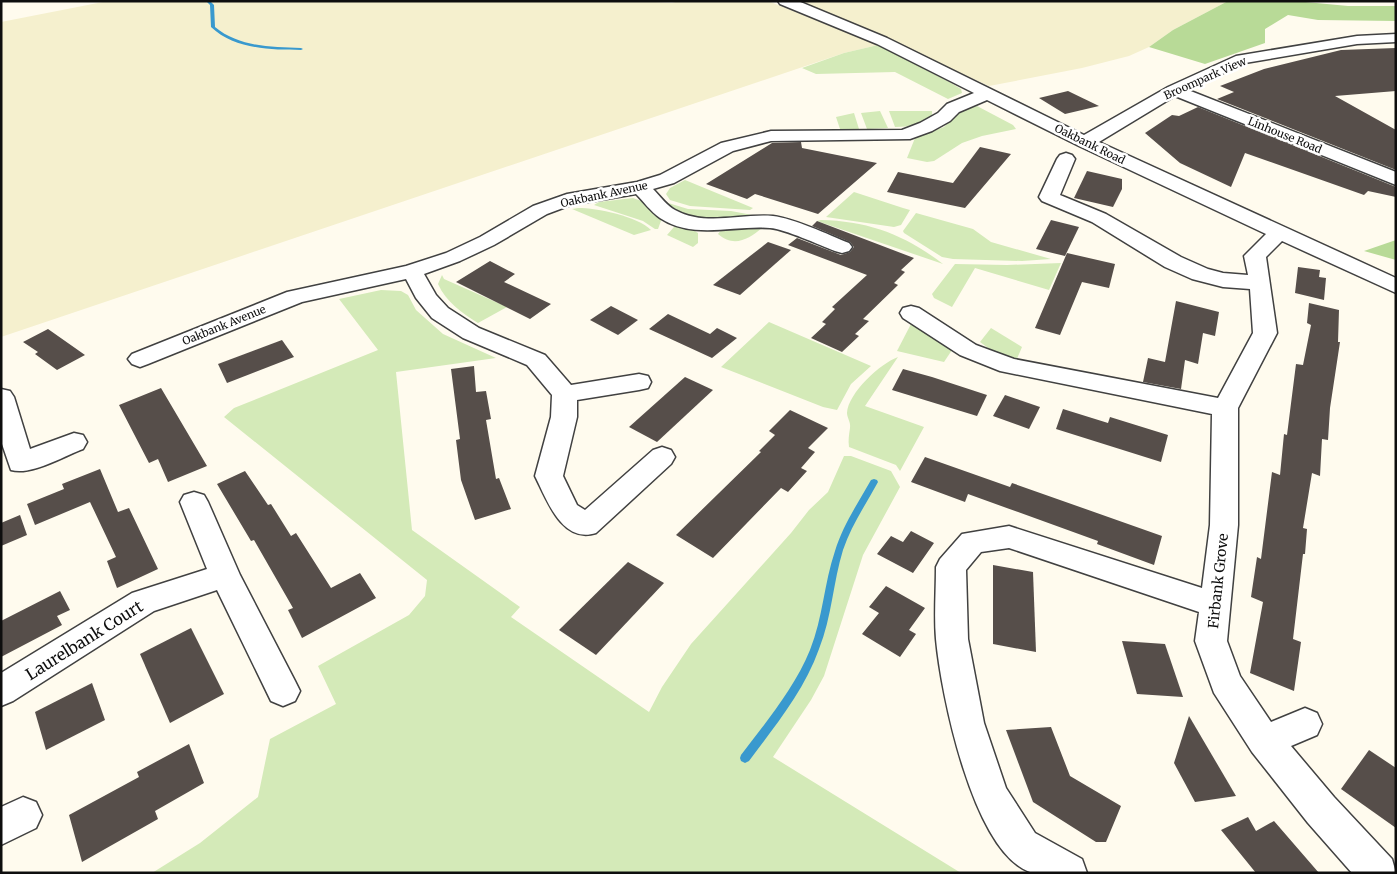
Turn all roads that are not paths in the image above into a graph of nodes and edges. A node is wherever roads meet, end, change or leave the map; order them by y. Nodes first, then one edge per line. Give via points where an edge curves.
1 (785, 1) edge
2 (1396, 38) edge
3 (1174, 90) junction
4 (988, 93) junction
5 (1084, 142) junction
6 (1066, 159) dead end
7 (1396, 179) edge
8 (640, 187) junction
9 (1280, 232) junction
10 (842, 247) dead end
11 (412, 271) junction
12 (1260, 283) junction
13 (1396, 286) edge
14 (911, 313) dead end
15 (140, 359) dead end
16 (639, 382) dead end
17 (565, 394) junction
18 (1225, 408) junction
19 (3, 409) edge
20 (74, 442) dead end
21 (662, 457) dead end
22 (194, 502) dead end
23 (225, 576) junction
24 (1215, 605) junction
25 (1, 691) edge
26 (283, 691) dead end
27 (1305, 724) dead end
28 (1264, 740) junction
29 (1370, 863) edge
30 (1068, 873) edge

1 - 4 street, Oakbank Road via 882,41
2 - 3 street, Broompark View via 1357,40 1241,59
3 - 5 street, Broompark View
3 - 7 street, Linhouse Road
4 - 5 street, Oakbank Road
4 - 8 street, Oakbank Avenue via 953,108 926,127 904,134 797,135 756,139 727,147 667,178
5 - 9 street, Oakbank Road
6 - 12 street via 1049,197 1099,218 1173,262 1200,274 1223,280
8 - 10 street via 668,214 688,222 714,225 775,222
8 - 11 street, Oakbank Avenue via 567,200 540,210 453,257
9 - 12 street, Firbank Grove via 1255,256
9 - 13 street, Oakbank Road
11 - 15 street, Oakbank Avenue via 295,297
11 - 17 street via 440,313 471,333 536,360
12 - 18 street, Firbank Grove via 1265,333
14 - 18 street via 968,350 1009,366
16 - 17 street
17 - 21 street via 564,417 549,476 567,512 586,525
18 - 24 street, Firbank Grove via 1224,525
19 - 20 street via 22,463
22 - 23 street
23 - 25 street, Laurelbank Court via 143,602
23 - 26 street
24 - 28 street, Firbank Grove via 1211,642 1226,683
24 - 30 street via 1009,537 972,542 951,568 952,639 965,714 991,797 1022,846
27 - 28 street
28 - 29 street, Firbank Grove via 1321,810

